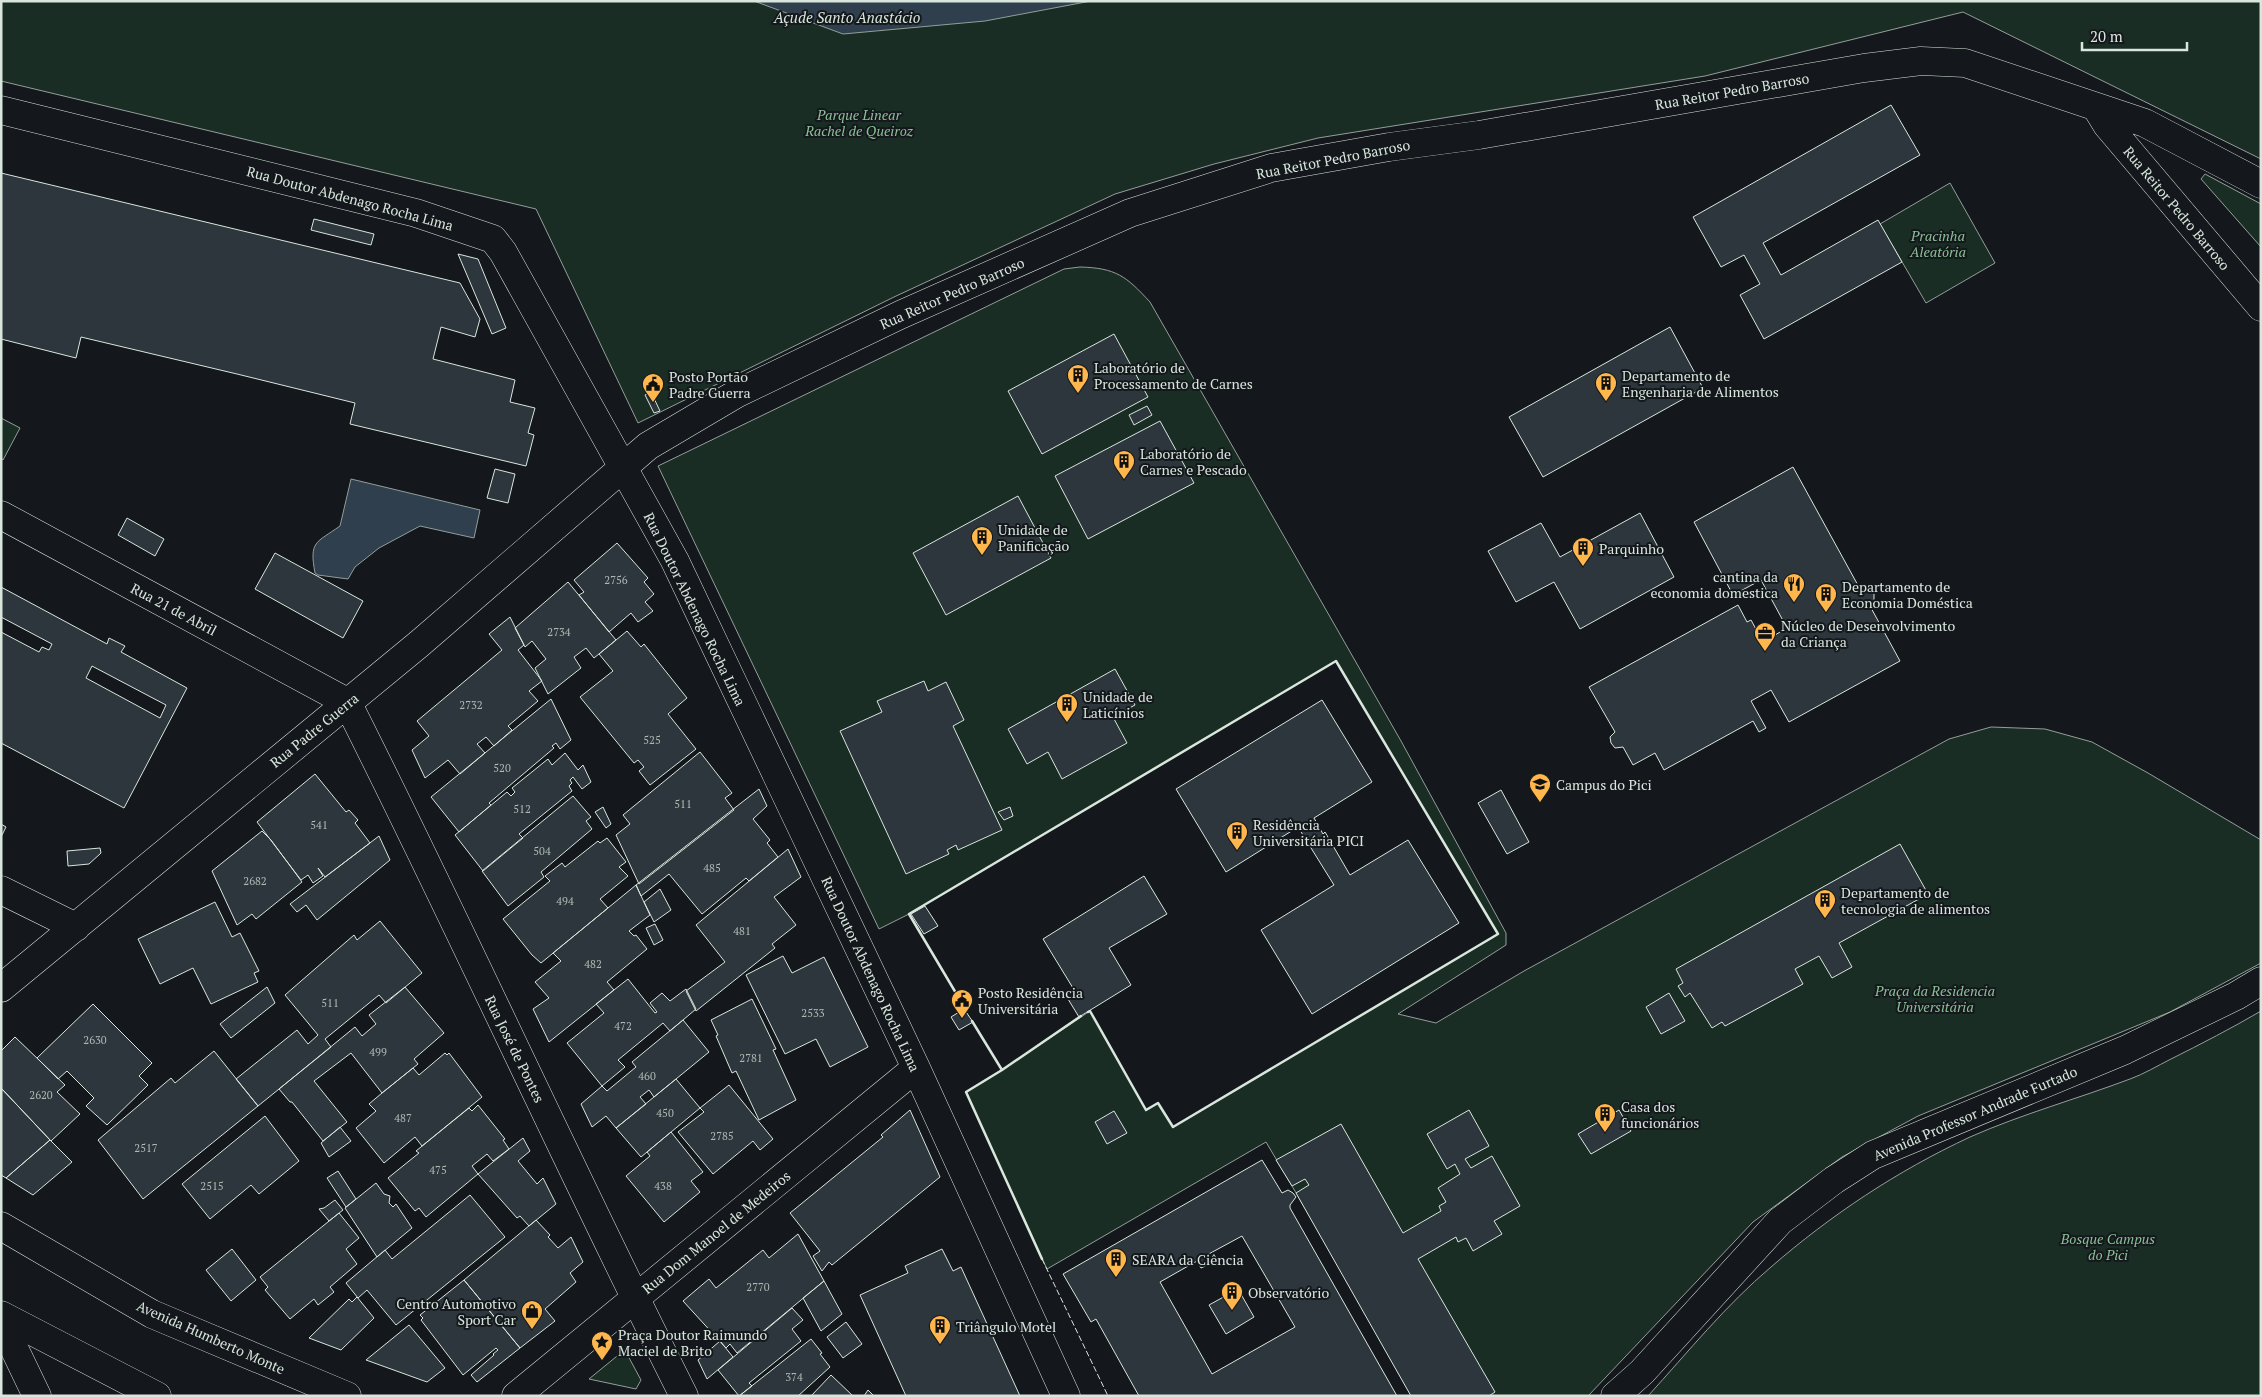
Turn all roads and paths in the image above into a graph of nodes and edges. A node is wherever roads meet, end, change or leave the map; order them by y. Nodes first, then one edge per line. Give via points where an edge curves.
1 (2096, 107) junction
2 (1, 110) edge
3 (2261, 184) edge
4 (2261, 308) edge
5 (623, 468) junction
6 (1, 515) edge
7 (347, 702) junction
8 (1, 890) edge
9 (76, 927) junction
10 (2261, 981) edge
11 (1, 988) edge
12 (916, 1068) junction
13 (1, 1226) edge
14 (635, 1299) junction
15 (1, 1315) edge
16 (1, 1321) edge
17 (37, 1396) edge
18 (157, 1396) edge
19 (347, 1396) edge
20 (516, 1396) edge
21 (684, 1396) edge
22 (1066, 1396) edge
23 (1616, 1396) edge

1 - 3 street, Rua Reitor Pedro Barroso via 2145,123
1 - 4 street, Rua Reitor Pedro Barroso via 2107,125
1 - 5 street, Rua Reitor Pedro Barroso via 1965,63 1921,61 1271,168 1130,213 900,315 736,394 648,446
2 - 5 street, Rua Doutor Abdenago Rocha Lima via 416,213 493,240
5 - 7 street, Rua Padre Guerra
5 - 12 street, Rua Doutor Abdenago Rocha Lima via 675,562
6 - 7 street, Rua 21 de Abril
7 - 9 street, Rua Padre Guerra
7 - 14 street, Rua José de Pontes
8 - 9 street
9 - 11 street, Rua Padre Guerra
10 - 23 street, Avenida Professor Andrade Furtado via 2126,1050 1873,1155 1834,1180 1780,1221 1642,1372
12 - 14 street, Rua Dom Manoel de Medeiros
12 - 22 street, Rua Doutor Abdenago Rocha Lima
13 - 19 street, Avenida Humberto Monte via 152,1314
14 - 20 street, Rua Dom Manoel de Medeiros
14 - 21 street, Rua José de Pontes
15 - 18 street
16 - 17 street

